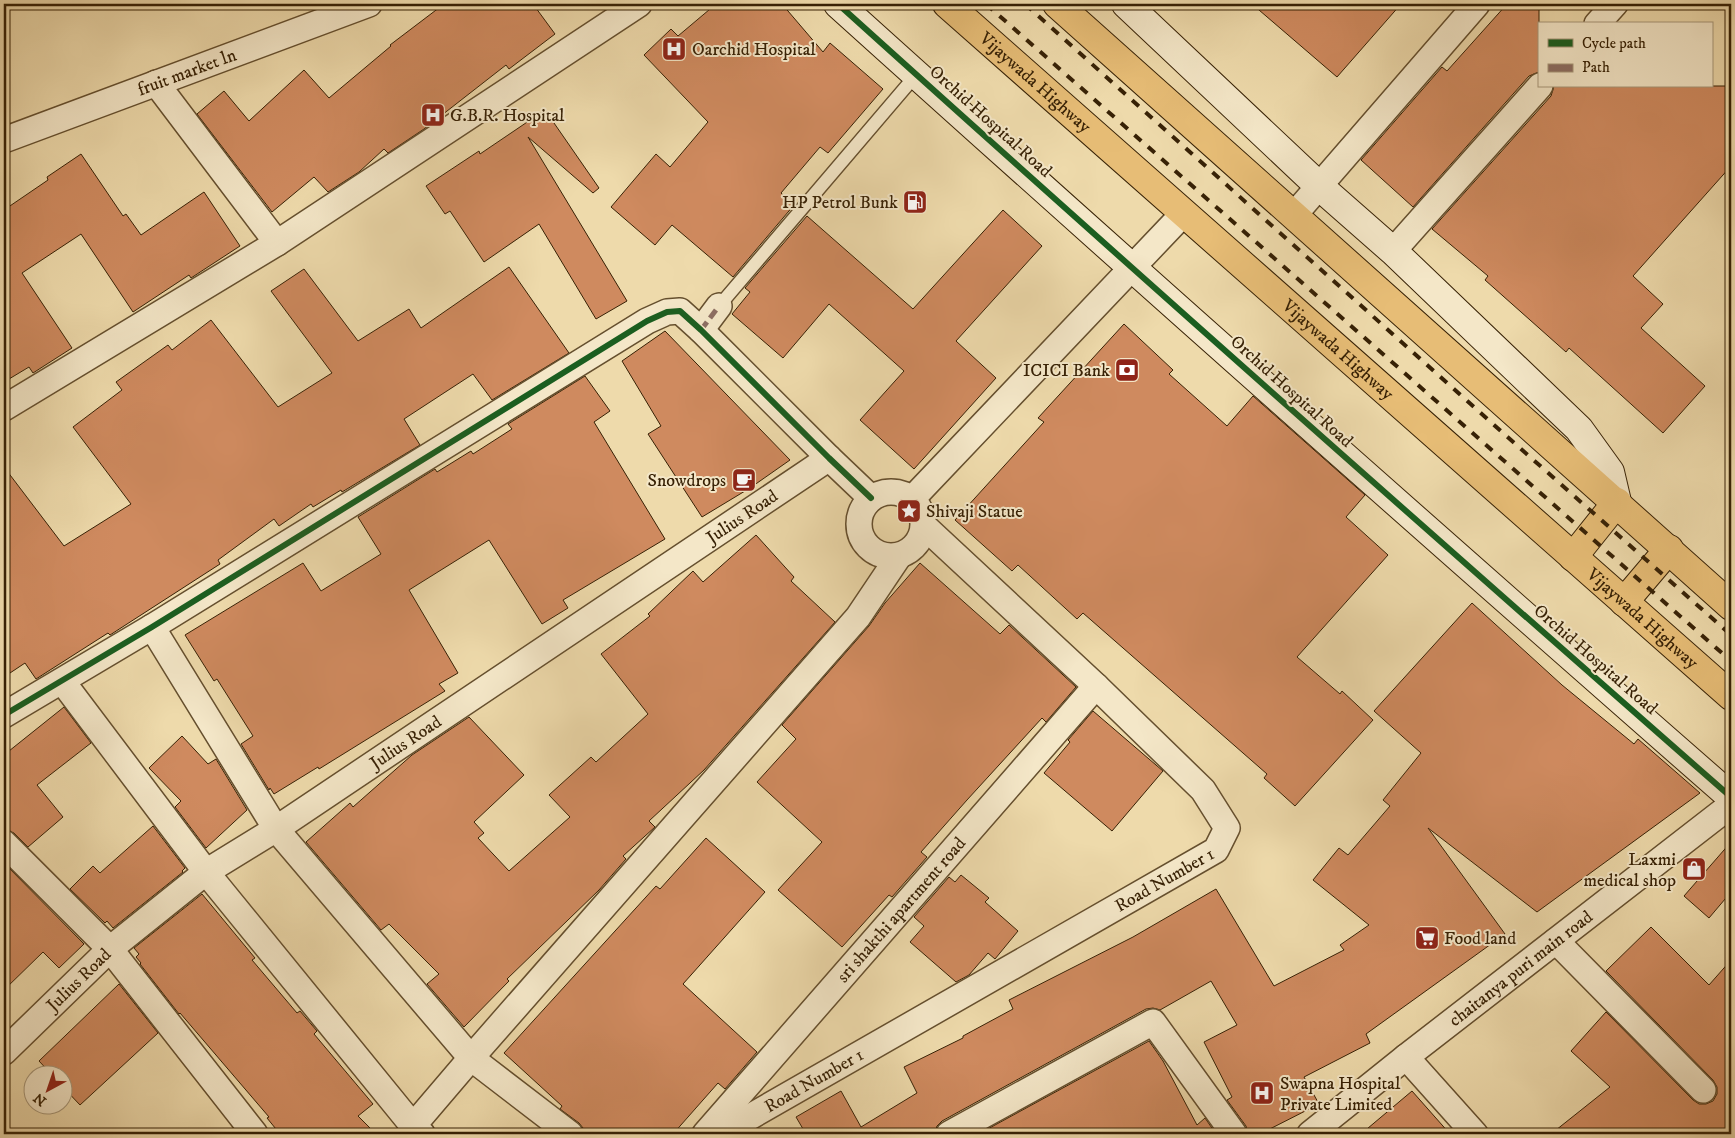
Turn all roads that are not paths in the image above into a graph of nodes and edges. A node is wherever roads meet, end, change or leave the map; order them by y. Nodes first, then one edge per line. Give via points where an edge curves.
1 (369, 4) edge
2 (639, 4) edge
3 (838, 4) edge
4 (947, 4) edge
5 (1057, 4) edge
6 (1126, 4) edge
7 (1477, 4) edge
8 (1614, 4) edge
9 (1598, 22) edge
10 (916, 75) junction
11 (156, 83) junction
12 (1538, 88) edge
13 (4, 140) edge
14 (1319, 186) junction
15 (1184, 213) junction
16 (1294, 216) junction
17 (277, 244) junction
18 (1393, 251) junction
19 (1131, 268) junction
20 (719, 306) joint
21 (701, 330) junction
22 (4, 408) edge
23 (829, 458) junction
24 (871, 498) junction
25 (912, 498) junction
26 (1617, 502) junction
27 (924, 526) junction
28 (1668, 549) junction
29 (899, 556) junction
30 (1573, 557) junction
31 (1624, 602) junction
32 (1731, 606) edge
33 (152, 627) junction
34 (62, 681) junction
35 (1096, 686) junction
36 (1731, 696) edge
37 (4, 715) edge
38 (1731, 797) edge
39 (1731, 805) edge
40 (276, 829) junction
41 (4, 843) edge
42 (206, 872) junction
43 (1556, 941) junction
44 (110, 949) junction
45 (4, 1052) edge
46 (1406, 1057) junction
47 (471, 1058) junction
48 (1703, 1090) dead end
49 (418, 1130) edge
50 (255, 1134) edge
51 (570, 1134) edge
52 (705, 1134) edge
53 (720, 1134) edge
54 (949, 1134) edge
55 (1234, 1134) edge
56 (1310, 1134) edge
57 (1475, 1134) edge

1 - 11 street, fruit market ln
2 - 17 street
3 - 10 street, Orchid Hospital Road
4 - 15 highway, Vijaywada Highway
5 - 16 highway
6 - 14 street
7 - 14 street
8 - 9 street
10 - 19 street, Orchid Hospital Road
10 - 20 lane
11 - 13 street, fruit market ln
11 - 17 street
12 - 18 street
14 - 16 street
14 - 18 street
15 - 19 street
15 - 30 highway, Vijaywada Highway
16 - 26 highway
17 - 22 street
18 - 26 street via 1578,429 1610,472
19 - 25 street
19 - 38 street, Orchid Hospital Road
20 - 21 street
21 - 23 street
21 - 33 street via 680,311 667,312 647,321
23 - 24 street
23 - 40 street, Julius Road
24 - 25 street via 888,492
24 - 29 street via 860,515 859,529 864,541 877,554
25 - 27 street via 922,514
26 - 28 highway
26 - 30 highway
27 - 29 street via 918,543
27 - 35 street, Road Number 1
28 - 31 highway
28 - 32 highway
29 - 47 street via 858,617
30 - 31 highway, Vijaywada Highway
31 - 36 highway, Vijaywada Highway
33 - 34 street
33 - 40 street
34 - 37 street
34 - 42 street
35 - 52 street, sri shakthi apartment road
35 - 53 street, Road Number 1 via 1203,790 1227,828 1216,850
39 - 43 street, chaitanya puri main road
40 - 42 street, Julius Road
40 - 47 street
41 - 44 street
42 - 44 street, Julius Road
42 - 49 street
43 - 46 street, chaitanya puri main road
43 - 48 street
44 - 45 street, Julius Road
44 - 50 street
46 - 56 street, chaitanya puri main road
46 - 57 street
47 - 49 street
47 - 51 street
54 - 55 street via 1153,1022

